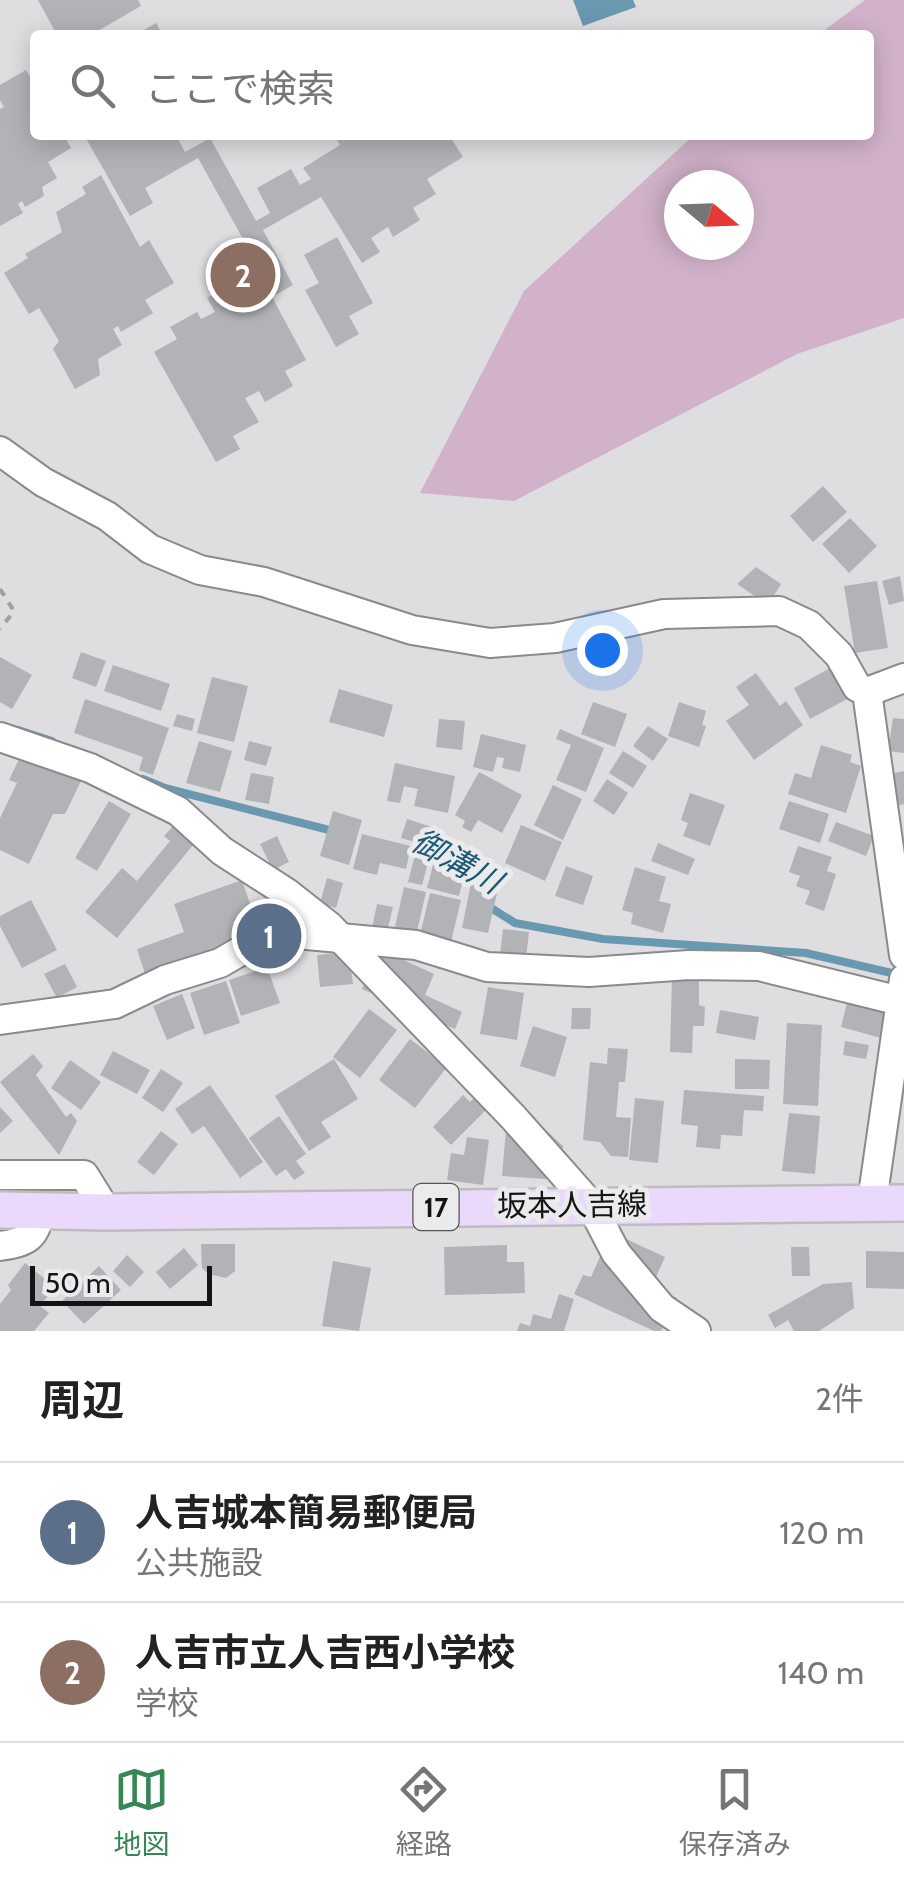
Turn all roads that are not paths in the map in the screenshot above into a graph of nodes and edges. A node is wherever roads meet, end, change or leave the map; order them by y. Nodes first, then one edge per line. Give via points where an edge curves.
1 (0, 451) edge
2 (904, 678) edge
3 (867, 692) junction
4 (0, 737) edge
5 (340, 939) junction
6 (904, 955) edge
7 (903, 994) edge
8 (0, 1020) edge
9 (0, 1175) edge
10 (888, 1203) edge
11 (591, 1205) junction
12 (0, 1210) edge
13 (40, 1210) junction
14 (106, 1212) junction
15 (0, 1246) edge
16 (696, 1331) edge

1 - 3 street via 150,550 412,630 490,643 555,638 664,614 779,611 810,624
2 - 3 street
3 - 6 street
4 - 5 street via 90,768 178,811
5 - 7 street via 416,945 488,967 589,972 759,966
5 - 8 street via 296,934 253,944 114,1004
5 - 11 street
7 - 10 street via 875,1163
9 - 14 street via 84,1175
10 - 11 main road, 坂本人吉線 / 17
11 - 14 main road, 坂本人吉線 / 17
11 - 16 street via 616,1254 662,1308
12 - 13 main road, 坂本人吉線 / 17
13 - 14 main road, 坂本人吉線 / 17
13 - 15 street via 38,1228 25,1240

